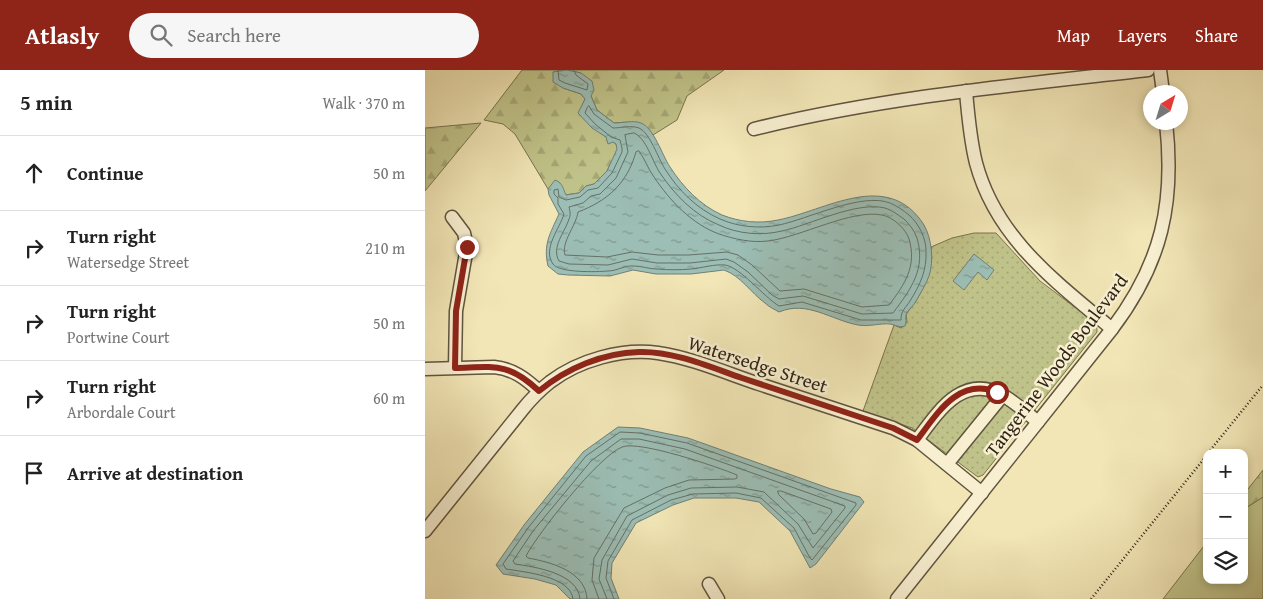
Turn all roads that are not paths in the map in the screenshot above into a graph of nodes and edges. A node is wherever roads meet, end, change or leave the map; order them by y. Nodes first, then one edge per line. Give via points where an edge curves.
1 (1149, 70) edge
2 (1161, 70) edge
3 (1162, 85) edge
4 (965, 91) junction
5 (754, 129) dead end
6 (1167, 130) edge
7 (452, 216) dead end
8 (1112, 329) junction
9 (455, 368) junction
10 (425, 369) edge
11 (539, 391) junction
12 (1003, 395) junction
13 (1038, 422) junction
14 (917, 440) junction
15 (947, 464) junction
16 (982, 493) junction
17 (425, 531) edge
18 (709, 584) dead end
19 (718, 599) edge
20 (897, 599) edge

1 - 4 street
2 - 3 street
4 - 5 street via 855,106
4 - 8 street via 976,164 989,198 1006,228 1039,267
6 - 8 street, Tangerine Woods Boulevard via 1168,191 1157,248 1133,299
7 - 9 street via 464,233 467,247 456,311
8 - 13 street, Tangerine Woods Boulevard
9 - 10 street
9 - 11 street via 505,368 516,372
11 - 14 street, Watersedge Street via 564,372 599,358 621,353 659,353 893,428
11 - 17 street, Watersedge Street
12 - 13 street
12 - 14 street via 981,388 959,394
12 - 15 street
13 - 16 street, Tangerine Woods Boulevard
14 - 15 street, Watersedge Street
15 - 16 street, Watersedge Street
16 - 20 street, Tangerine Woods Boulevard
18 - 19 street

